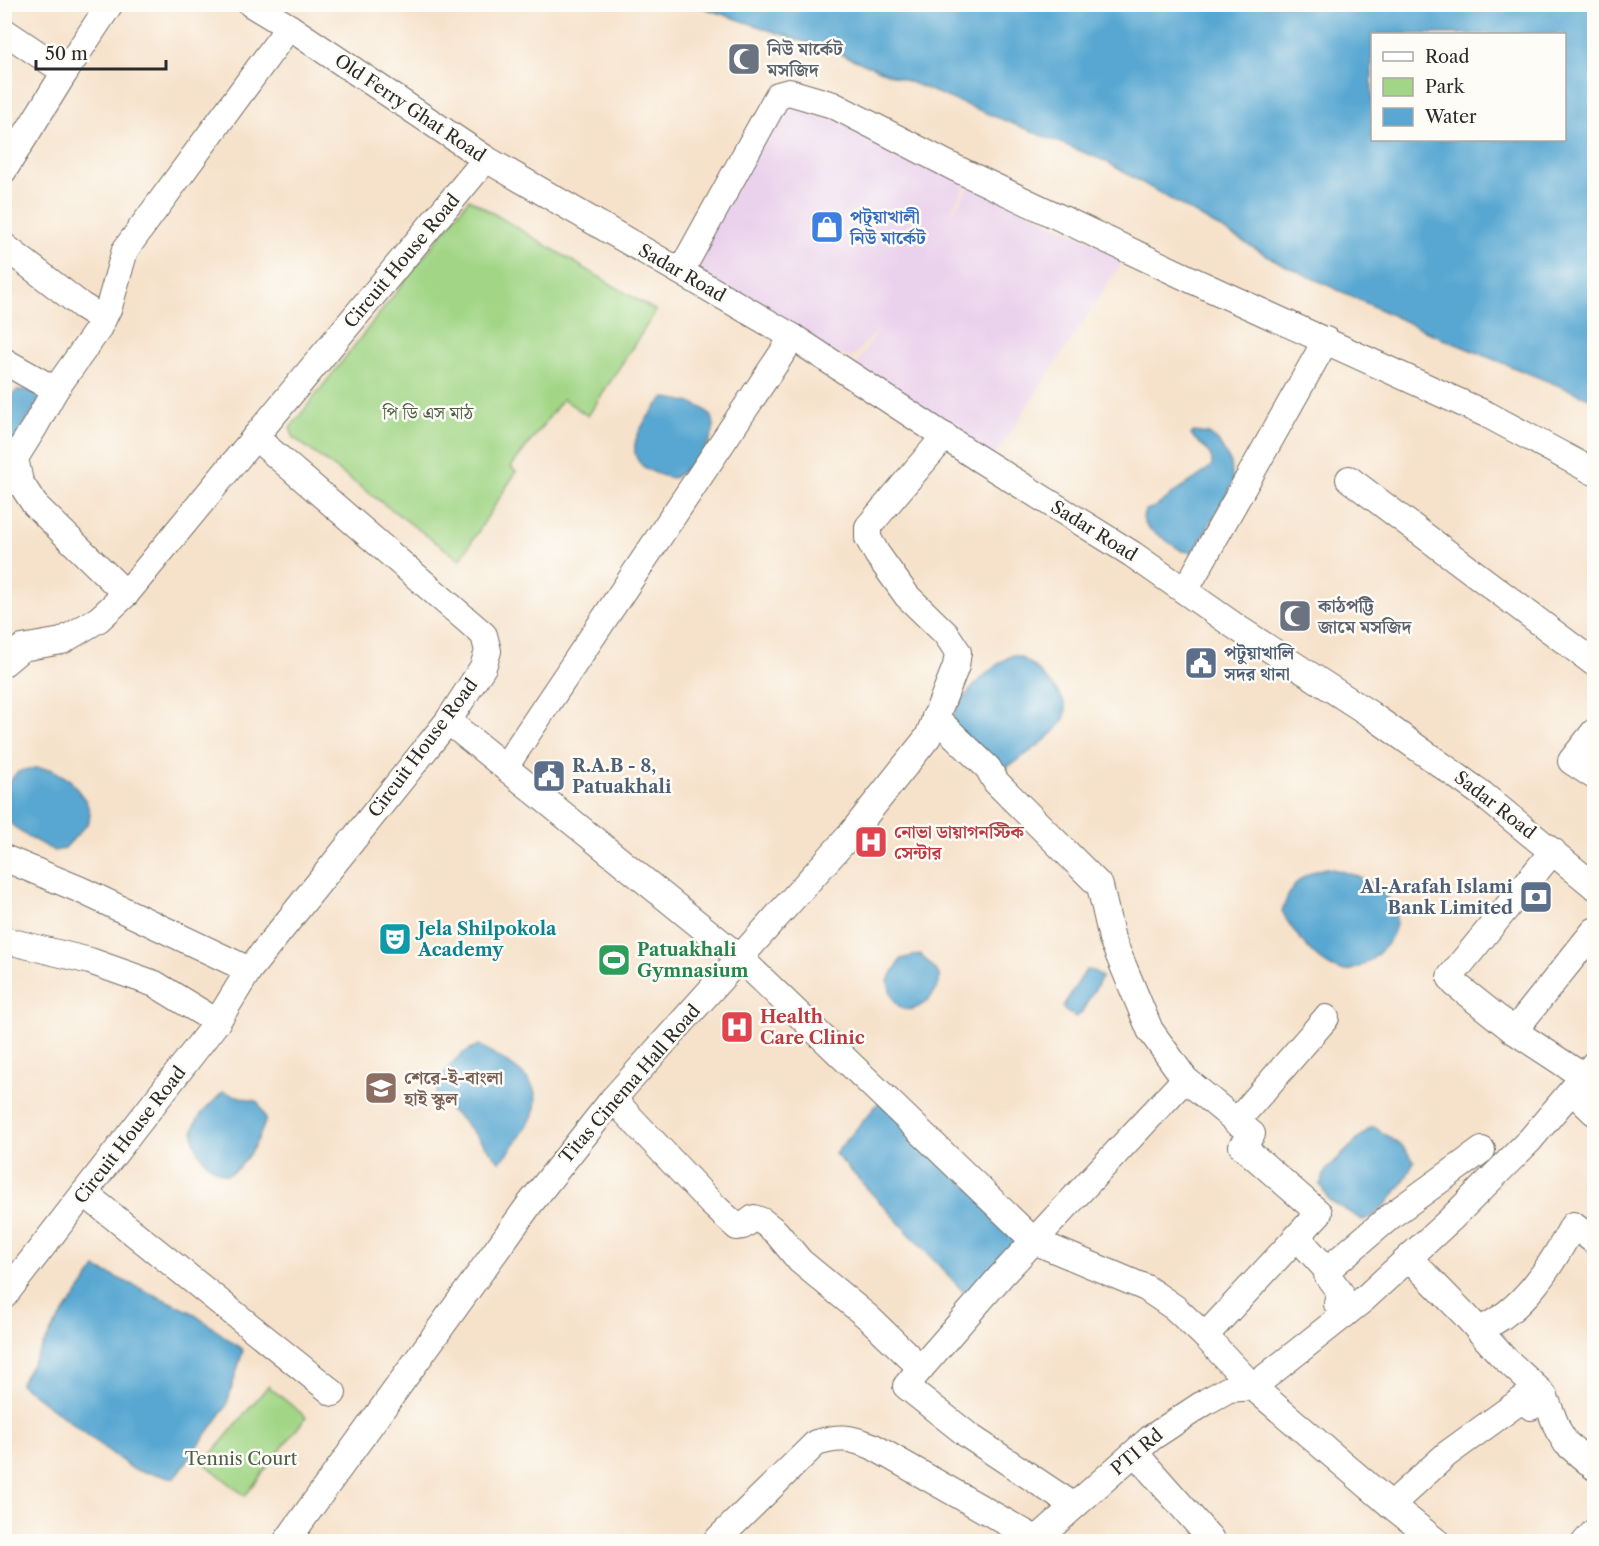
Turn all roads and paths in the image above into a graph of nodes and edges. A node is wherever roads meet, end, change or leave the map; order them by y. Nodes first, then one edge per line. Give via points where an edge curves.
1 (110, 4) edge
2 (251, 4) edge
3 (289, 27) junction
4 (4, 32) edge
5 (65, 72) junction
6 (486, 159) junction
7 (4, 170) edge
8 (571, 209) joint
9 (4, 246) edge
10 (681, 271) junction
11 (103, 319) junction
12 (793, 337) junction
13 (1326, 340) junction
14 (4, 361) edge
15 (55, 390) junction
16 (945, 436) junction
17 (255, 437) junction
18 (1594, 472) edge
19 (1349, 479) dead end
20 (1185, 591) junction
21 (126, 594) junction
22 (4, 663) edge
23 (1594, 663) edge
24 (935, 717) junction
25 (448, 721) junction
26 (1594, 732) edge
27 (505, 767) junction
28 (1594, 776) edge
29 (1553, 851) junction
30 (4, 858) edge
31 (1594, 886) edge
32 (1594, 931) edge
33 (4, 940) edge
34 (740, 958) junction
35 (249, 970) junction
36 (1326, 1018) dead end
37 (217, 1022) junction
38 (1514, 1031) junction
39 (1584, 1077) edge
40 (1185, 1078) junction
41 (613, 1099) junction
42 (1594, 1112) edge
43 (1236, 1122) junction
44 (1482, 1150) dead end
45 (84, 1193) junction
46 (1298, 1237) junction
47 (1034, 1241) junction
48 (1594, 1241) edge
49 (1409, 1258) junction
50 (1327, 1270) junction
51 (4, 1296) edge
52 (1344, 1315) junction
53 (1479, 1330) junction
54 (1205, 1336) junction
55 (921, 1368) junction
56 (1253, 1388) junction
57 (333, 1393) dead end
58 (1545, 1398) junction
59 (1135, 1453) junction
60 (1594, 1467) edge
61 (1391, 1505) junction
62 (1074, 1506) junction
63 (1594, 1532) edge
64 (1430, 1540) edge
65 (1038, 1541) edge
66 (286, 1542) edge
67 (715, 1542) edge
68 (1208, 1542) edge
69 (1585, 1542) edge

1 - 5 street
2 - 3 street, Old Ferry Ghat Road
3 - 6 street, Old Ferry Ghat Road
3 - 11 street via 125,250
4 - 5 street
5 - 7 street
6 - 8 street, Old Ferry Ghat Road
6 - 17 street, Circuit House Road
8 - 10 street, Sadar Road
9 - 11 street
10 - 12 street, Sadar Road
10 - 13 street via 778,95 789,92 832,105 955,168
11 - 15 street
12 - 16 street, Sadar Road
12 - 27 street
13 - 18 street via 1488,415
13 - 20 street
14 - 15 street
15 - 21 street via 15,458 20,482 35,505
16 - 20 street, Sadar Road
16 - 24 street, Titas Cinema Hall Road via 868,527 868,538 877,554 907,596 946,634 958,652
17 - 21 street
17 - 25 street, Circuit House Road via 484,635 488,651 483,666
19 - 23 street
20 - 29 street, Sadar Road via 1370,714 1482,794
21 - 22 street via 99,619 62,641 21,648
24 - 34 street, Titas Cinema Hall Road via 928,737 850,835
24 - 40 street via 1100,886 1112,939 1150,1030
25 - 27 street
25 - 35 street, Circuit House Road
26 - 28 street via 1571,760
27 - 34 street
29 - 31 street, Sadar Road
29 - 38 street via 1450,977
30 - 35 street
32 - 38 street
33 - 37 street via 90,961 154,984
34 - 41 street, Titas Cinema Hall Road
34 - 47 street
35 - 37 street, Circuit House Road
36 - 43 street
37 - 45 street, Circuit House Road
38 - 39 street
39 - 42 street
39 - 49 street via 1530,1140
40 - 43 street
40 - 47 street
41 - 55 street via 737,1227 754,1218 762,1221 800,1261 869,1318
41 - 66 street, Titas Cinema Hall Road via 529,1205
43 - 46 street via 1252,1134 1242,1146 1318,1214
44 - 50 street via 1392,1215
45 - 51 street, Circuit House Road
45 - 57 street
46 - 50 street
46 - 54 street
47 - 54 street via 1146,1288
47 - 55 street
48 - 53 street via 1573,1225 1546,1272 1509,1310
49 - 52 street
49 - 53 street
50 - 52 street via 1340,1292 1337,1304
52 - 56 street
53 - 58 street
54 - 56 street
55 - 62 street via 906,1386 969,1436
56 - 59 street, PTI Rd via 1229,1389 1207,1401
56 - 61 street
58 - 60 street via 1566,1443
58 - 61 street via 1532,1407 1523,1399 1447,1454
59 - 62 street, PTI Rd
59 - 68 street via 1210,1538
61 - 64 street
62 - 65 street, PTI Rd
63 - 69 street
65 - 67 street via 872,1446 852,1438 833,1438 816,1443

